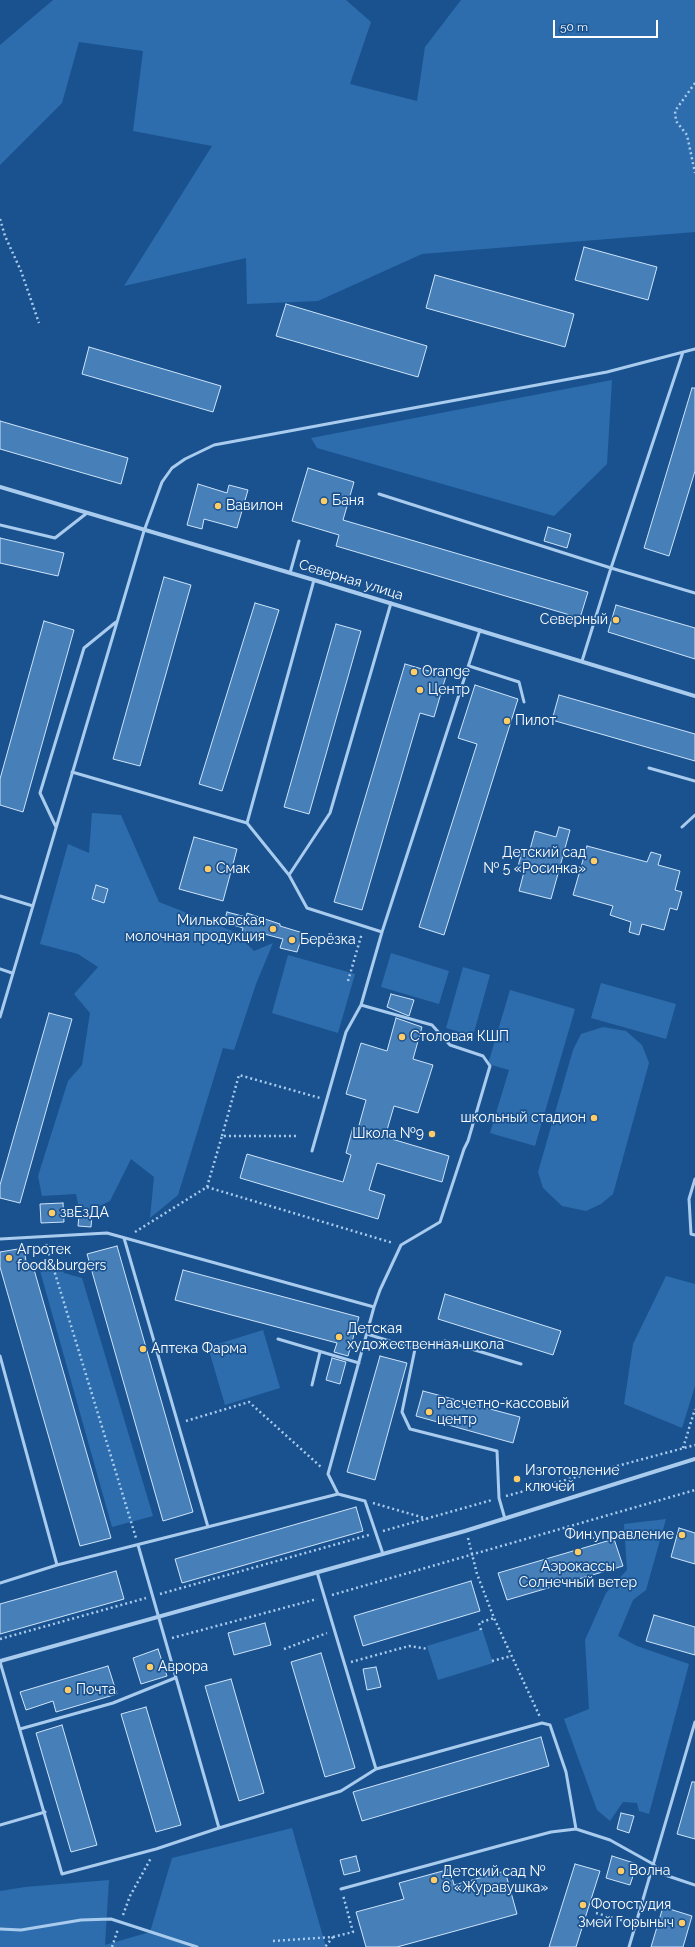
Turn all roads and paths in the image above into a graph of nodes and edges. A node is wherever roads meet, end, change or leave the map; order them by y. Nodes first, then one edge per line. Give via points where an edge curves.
1 (695, 83) edge
2 (695, 173) edge
3 (0, 219) edge
4 (39, 323) dead end
5 (695, 349) edge
6 (683, 352) junction
7 (0, 487) edge
8 (379, 494) dead end
9 (87, 513) junction
10 (0, 525) edge
11 (144, 531) junction
12 (299, 541) dead end
13 (611, 568) junction
14 (290, 573) junction
15 (314, 580) junction
16 (695, 593) edge
17 (391, 603) junction
18 (117, 622) junction
19 (480, 630) junction
20 (582, 661) junction
21 (469, 666) junction
22 (695, 696) edge
23 (524, 702) dead end
24 (649, 768) dead end
25 (72, 772) junction
26 (695, 781) edge
27 (695, 815) edge
28 (247, 823) junction
29 (682, 827) dead end
30 (56, 828) junction
31 (289, 875) junction
32 (0, 896) edge
33 (33, 906) junction
34 (364, 927) junction
35 (382, 932) junction
36 (0, 969) edge
37 (12, 973) junction
38 (348, 981) dead end
39 (361, 1005) junction
40 (0, 1017) edge
41 (327, 1100) junction
42 (222, 1136) junction
43 (299, 1136) dead end
44 (312, 1151) dead end
45 (695, 1179) edge
46 (207, 1188) junction
47 (695, 1235) edge
48 (44, 1236) junction
49 (124, 1238) junction
50 (0, 1239) edge
51 (401, 1245) junction
52 (374, 1308) junction
53 (367, 1334) junction
54 (278, 1339) dead end
55 (415, 1349) junction
56 (320, 1352) junction
57 (0, 1356) edge
58 (359, 1363) junction
59 (521, 1364) dead end
60 (312, 1385) dead end
61 (695, 1409) edge
62 (178, 1424) junction
63 (695, 1445) edge
64 (683, 1448) junction
65 (695, 1459) edge
66 (328, 1474) junction
67 (695, 1490) edge
68 (338, 1494) junction
69 (499, 1498) junction
70 (365, 1501) junction
71 (428, 1519) junction
72 (505, 1519) junction
73 (208, 1527) junction
74 (465, 1531) junction
75 (375, 1534) junction
76 (138, 1546) junction
77 (472, 1553) junction
78 (383, 1554) junction
79 (57, 1565) junction
80 (317, 1572) junction
81 (0, 1583) edge
82 (153, 1596) junction
83 (324, 1597) junction
84 (160, 1616) junction
85 (494, 1618) junction
86 (334, 1630) junction
87 (480, 1630) dead end
88 (0, 1639) edge
89 (165, 1640) junction
90 (284, 1649) dead end
91 (428, 1649) dead end
92 (511, 1656) junction
93 (492, 1661) dead end
94 (0, 1662) edge
95 (344, 1664) junction
96 (175, 1678) junction
97 (695, 1722) edge
98 (542, 1723) junction
99 (20, 1729) junction
100 (376, 1769) junction
101 (44, 1812) junction
102 (0, 1825) edge
103 (219, 1828) junction
104 (576, 1829) junction
105 (156, 1849) junction
106 (653, 1864) junction
107 (695, 1884) edge
108 (341, 1889) joint
109 (596, 1913) dead end
110 (120, 1922) junction
111 (636, 1924) junction
112 (0, 1928) edge
113 (333, 1937) junction
114 (273, 1941) dead end
115 (112, 1947) edge
116 (197, 1947) edge
117 (325, 1947) edge
118 (629, 1947) edge

1 - 2 path via 675,111 676,121 687,135
3 - 4 path
5 - 6 lane
6 - 11 lane via 607,372 214,445 172,468 162,482
6 - 13 lane
7 - 9 street, Северная улица
8 - 13 lane
9 - 10 lane via 55,538
9 - 11 street, Северная улица
11 - 14 street, Северная улица
11 - 18 lane
12 - 14 lane
13 - 16 lane
13 - 20 lane
14 - 15 street, Северная улица
15 - 17 street, Северная улица
15 - 28 lane
17 - 19 street, Северная улица
17 - 31 lane via 330,813
18 - 25 lane
18 - 30 lane via 84,648 40,793
19 - 20 street, Северная улица
19 - 21 lane
20 - 22 street, Северная улица
21 - 23 lane via 519,682
21 - 35 lane
24 - 26 lane
25 - 28 lane
25 - 30 lane
27 - 29 lane
28 - 31 lane
30 - 33 lane
31 - 34 lane via 307,908
32 - 33 lane
33 - 37 lane
34 - 35 lane
34 - 38 path
35 - 39 lane
36 - 37 lane
37 - 40 lane
39 - 41 lane via 346,1032
39 - 51 lane via 432,1025 450,1045 483,1056 490,1066 468,1142 440,1222
41 - 42 path via 239,1075
41 - 44 lane
42 - 43 path
42 - 46 path
45 - 47 lane via 689,1199 691,1234
46 - 49 path
46 - 51 path
48 - 49 lane via 107,1233
48 - 50 lane
48 - 76 path
49 - 52 lane
49 - 62 lane
51 - 52 lane
52 - 53 lane
53 - 55 lane
53 - 58 lane
54 - 56 lane
55 - 59 lane via 445,1341
55 - 69 lane via 402,1412 410,1429 496,1451
56 - 58 lane
56 - 60 lane
57 - 79 lane
58 - 66 lane
61 - 64 path
62 - 66 path via 249,1402
62 - 73 lane
63 - 64 path
64 - 69 path
65 - 72 street
66 - 68 lane
67 - 77 path
68 - 70 lane
68 - 73 lane
69 - 71 path
69 - 72 lane
70 - 71 path
70 - 75 lane
71 - 75 path
72 - 74 street
73 - 76 lane
74 - 77 path
74 - 78 street
75 - 78 lane
75 - 82 path
76 - 79 lane
76 - 82 lane
77 - 83 path
77 - 85 path via 476,1574
78 - 80 street
79 - 81 lane
80 - 83 lane
80 - 84 street
82 - 84 lane
82 - 88 path
83 - 86 lane
83 - 89 path
84 - 89 lane
84 - 94 street
85 - 87 path via 479,1623
85 - 92 path
86 - 90 path
86 - 95 lane
89 - 96 lane
91 - 95 path via 409,1646
92 - 93 path
92 - 98 path
94 - 99 lane
95 - 100 lane
96 - 99 lane via 113,1703
96 - 103 lane
97 - 106 lane
98 - 100 lane
98 - 104 lane via 550,1725 566,1772
99 - 101 lane
100 - 103 lane via 341,1791
101 - 102 lane
101 - 105 lane via 62,1874
103 - 105 lane
104 - 106 lane via 610,1840
104 - 108 lane via 536,1836
105 - 110 path via 130,1896
106 - 107 lane via 665,1875
106 - 111 lane
108 - 113 path via 352,1932
109 - 111 path
110 - 112 lane via 111,1919 81,1920 21,1930
110 - 115 path
110 - 116 lane
111 - 118 lane
113 - 114 path
113 - 117 path

